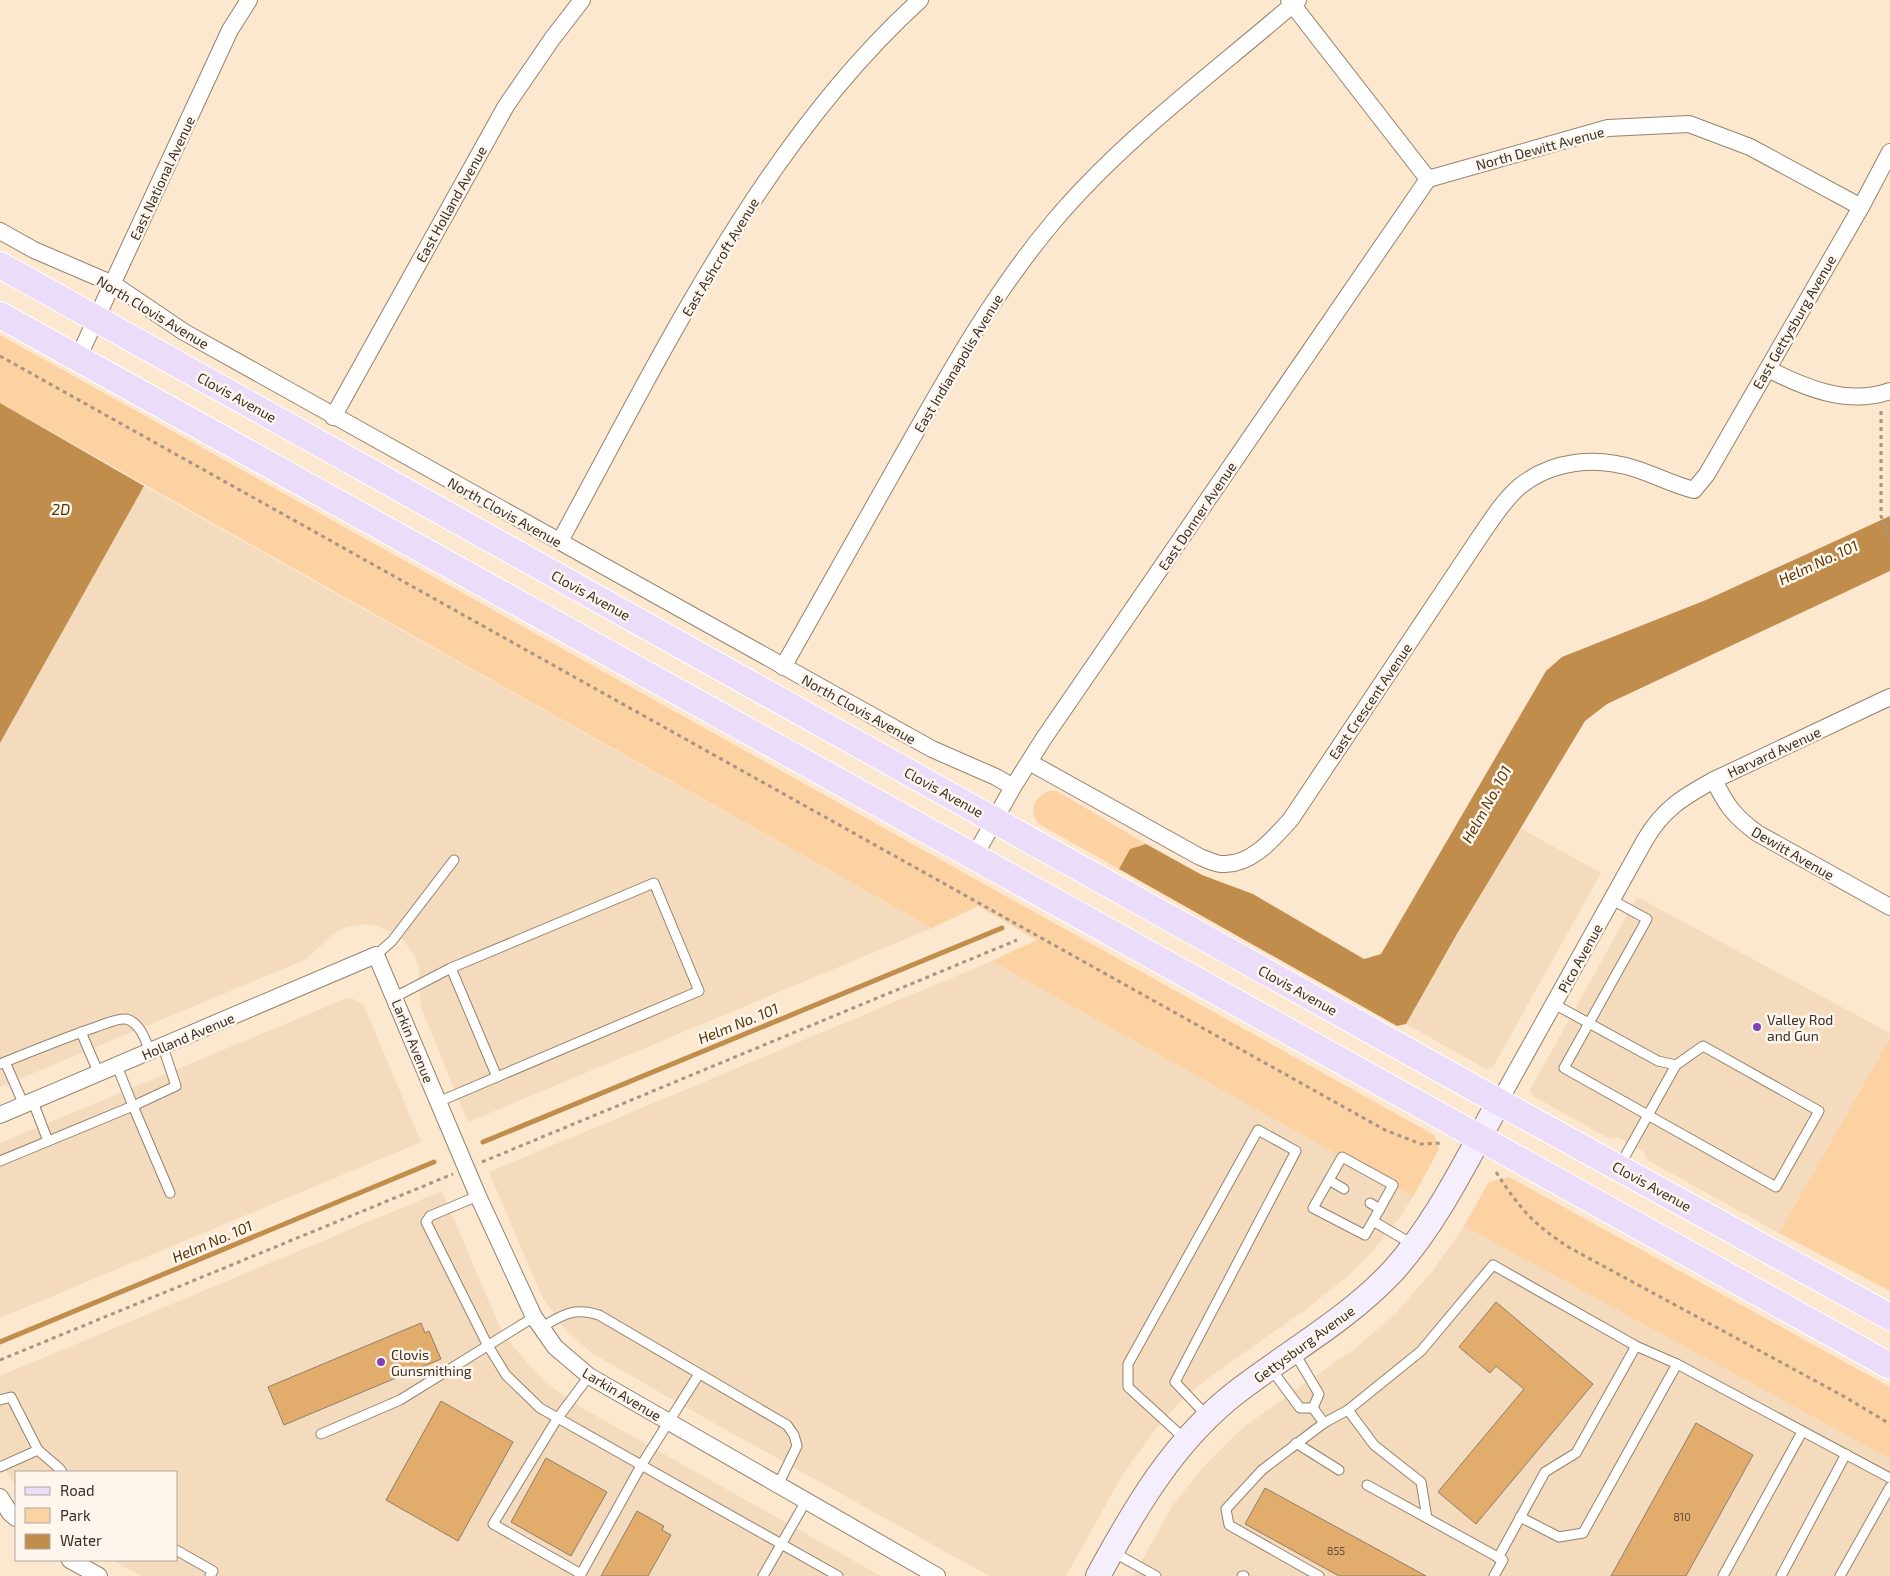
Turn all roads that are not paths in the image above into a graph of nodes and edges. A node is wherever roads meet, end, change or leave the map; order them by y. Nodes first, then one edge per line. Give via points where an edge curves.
1 (249, 0) edge
2 (582, 0) edge
3 (920, 0) edge
4 (1293, 1) edge
5 (1890, 152) edge
6 (1428, 179) junction
7 (1861, 207) junction
8 (0, 231) edge
9 (0, 265) edge
10 (112, 284) junction
11 (0, 315) edge
12 (96, 319) junction
13 (78, 358) junction
14 (1768, 368) junction
15 (1890, 391) edge
16 (333, 417) junction
17 (1694, 490) joint
18 (560, 541) junction
19 (783, 667) junction
20 (1890, 698) edge
21 (1030, 762) junction
22 (1714, 780) junction
23 (1013, 788) junction
24 (1662, 814) joint
25 (994, 820) junction
26 (974, 857) junction
27 (454, 860) dead end
28 (1612, 900) junction
29 (1890, 907) edge
30 (376, 955) junction
31 (451, 968) junction
32 (395, 997) junction
33 (1554, 1004) junction
34 (1588, 1022) junction
35 (81, 1032) junction
36 (156, 1049) junction
37 (3, 1063) edge
38 (117, 1066) junction
39 (1676, 1066) junction
40 (99, 1074) junction
41 (498, 1077) junction
42 (438, 1102) junction
43 (1499, 1102) junction
44 (28, 1103) junction
45 (133, 1106) junction
46 (0, 1115) edge
47 (1649, 1115) junction
48 (48, 1141) junction
49 (1474, 1147) junction
50 (0, 1161) edge
51 (1619, 1167) junction
52 (1329, 1180) junction
53 (1344, 1189) dead end
54 (170, 1193) dead end
55 (478, 1196) junction
56 (1370, 1203) dead end
57 (1380, 1209) junction
58 (1373, 1221) junction
59 (1415, 1246) junction
60 (1890, 1317) edge
61 (537, 1323) junction
62 (488, 1344) junction
63 (1636, 1346) junction
64 (1294, 1352) junction
65 (1677, 1364) junction
66 (1890, 1366) edge
67 (1271, 1368) junction
68 (699, 1374) junction
69 (588, 1376) junction
70 (0, 1400) edge
71 (1313, 1408) junction
72 (1348, 1410) junction
73 (1208, 1417) junction
74 (557, 1419) junction
75 (668, 1422) junction
76 (1324, 1424) junction
77 (1802, 1432) junction
78 (321, 1434) dead end
79 (1186, 1440) junction
80 (1296, 1443) junction
81 (38, 1450) junction
82 (1846, 1454) junction
83 (642, 1464) junction
84 (0, 1467) edge
85 (1339, 1470) dead end
86 (61, 1471) edge
87 (1890, 1478) edge
88 (778, 1485) junction
89 (1367, 1485) dead end
90 (1890, 1487) edge
91 (0, 1497) edge
92 (806, 1501) junction
93 (15, 1517) edge
94 (1520, 1517) junction
95 (1427, 1518) junction
96 (782, 1544) junction
97 (178, 1551) edge
98 (1111, 1551) junction
99 (1498, 1558) junction
100 (72, 1561) edge
101 (99, 1576) edge
102 (210, 1576) edge
103 (763, 1576) edge
104 (838, 1576) edge
105 (937, 1576) edge
106 (1098, 1576) edge
107 (1156, 1576) edge
108 (1319, 1576) edge
109 (1494, 1576) edge
110 (1723, 1576) edge
111 (1781, 1576) edge
112 (1840, 1576) edge

1 - 10 street, East National Avenue via 230,30
2 - 16 street, East Holland Avenue via 506,106
3 - 18 street, East Ashcroft Avenue via 851,71 812,117 771,175 696,294
4 - 6 street
4 - 19 street, East Indianapolis Avenue via 1095,176 1021,263 955,363
5 - 7 street, East Gettysburg Avenue
6 - 7 street, North Dewitt Avenue via 1608,128 1688,124 1750,147
6 - 21 street, East Donner Avenue
7 - 14 street, East Gettysburg Avenue
8 - 10 street, North Clovis Avenue via 34,250
9 - 12 main road, Clovis Avenue
10 - 12 street, East National Avenue
10 - 16 street, North Clovis Avenue via 184,332
11 - 13 main road
12 - 13 street, East National Avenue
12 - 25 main road, Clovis Avenue
13 - 26 main road
14 - 15 street via 1831,394 1859,396
14 - 17 street, East Gettysburg Avenue via 1707,474
16 - 18 street, North Clovis Avenue
17 - 21 street, East Crescent Avenue via 1635,468 1601,461 1568,463 1519,487 1481,535 1291,819 1255,854 1236,862 1221,864 1200,857
18 - 19 street, North Clovis Avenue
19 - 23 street, North Clovis Avenue via 932,749 996,777
20 - 22 street, Harvard Avenue
21 - 23 street, East Donner Avenue
22 - 24 street, Harvard Avenue via 1686,795
22 - 29 street, Dewitt Avenue via 1723,800 1744,824
23 - 25 street, East Donner Avenue
24 - 28 street, Pico Avenue
25 - 26 street, East Donner Avenue
25 - 43 main road, Clovis Avenue
26 - 49 main road
27 - 30 lane via 392,941
28 - 33 street, Pico Avenue
28 - 34 lane via 1647,919
30 - 32 street, Larkin Avenue
30 - 36 street, Holland Avenue
31 - 32 lane
31 - 41 lane
31 - 41 lane via 654,883 699,991
32 - 42 street, Larkin Avenue
33 - 34 lane
33 - 43 street, Pico Avenue
34 - 39 lane via 1658,1061
34 - 47 lane via 1564,1068
35 - 36 lane via 126,1019
35 - 37 lane
35 - 40 lane
36 - 38 street, Holland Avenue
36 - 45 lane via 176,1086
37 - 44 lane
38 - 40 street, Holland Avenue
38 - 45 lane
39 - 47 lane
39 - 47 lane via 1703,1046 1820,1111 1776,1187
40 - 44 street, Holland Avenue
41 - 42 lane
42 - 55 street, Larkin Avenue
43 - 49 street, Gettysburg Avenue
43 - 51 main road, Clovis Avenue
44 - 46 street, Holland Avenue
44 - 48 lane
45 - 48 lane
45 - 54 lane
47 - 51 lane
48 - 50 lane
49 - 59 street, Gettysburg Avenue
49 - 66 main road
51 - 60 main road, Clovis Avenue
52 - 53 lane
52 - 57 lane via 1342,1157 1393,1184
52 - 58 lane via 1313,1208 1365,1235
55 - 61 street, Larkin Avenue
55 - 62 lane via 430,1216 426,1222
56 - 57 lane
57 - 58 lane
58 - 59 lane
59 - 64 street, Gettysburg Avenue via 1364,1300
61 - 62 lane
61 - 68 lane via 566,1313 586,1311 599,1315
61 - 69 street, Larkin Avenue via 555,1347
62 - 74 lane via 506,1375 540,1408
62 - 78 lane via 400,1400
63 - 65 lane
63 - 72 lane via 1493,1265 1421,1352
63 - 94 lane via 1576,1453 1545,1472
64 - 67 street, Gettysburg Avenue
64 - 71 lane via 1319,1394
65 - 77 lane
65 - 94 lane via 1583,1533 1559,1537
67 - 71 lane via 1300,1408
67 - 73 street, Gettysburg Avenue
68 - 75 lane
68 - 88 lane via 787,1425 794,1434 797,1446
69 - 74 lane
69 - 75 street, Larkin Avenue
70 - 81 lane via 12,1396
71 - 76 lane
72 - 76 lane
72 - 95 lane via 1374,1445 1421,1482
73 - 79 street, Gettysburg Avenue
73 - 79 lane via 1175,1382 1296,1151 1258,1130 1128,1364 1128,1387
74 - 83 lane
74 - 83 lane via 494,1524 581,1574
75 - 83 lane
75 - 88 street, Larkin Avenue
76 - 80 lane
77 - 82 lane
77 - 110 lane
79 - 98 street, Gettysburg Avenue via 1138,1505
80 - 85 lane
80 - 108 lane via 1262,1470 1226,1509 1229,1525
81 - 84 lane
81 - 86 lane
82 - 87 lane
82 - 111 lane
83 - 96 lane
88 - 92 street, Larkin Avenue
89 - 95 lane
90 - 112 lane
91 - 93 street
92 - 96 lane
92 - 105 street, Larkin Avenue
94 - 99 lane
95 - 99 lane
96 - 103 lane
96 - 104 lane
97 - 102 lane via 213,1571
98 - 106 street, Gettysburg Avenue
98 - 107 lane
99 - 109 lane via 1503,1560
100 - 101 street

